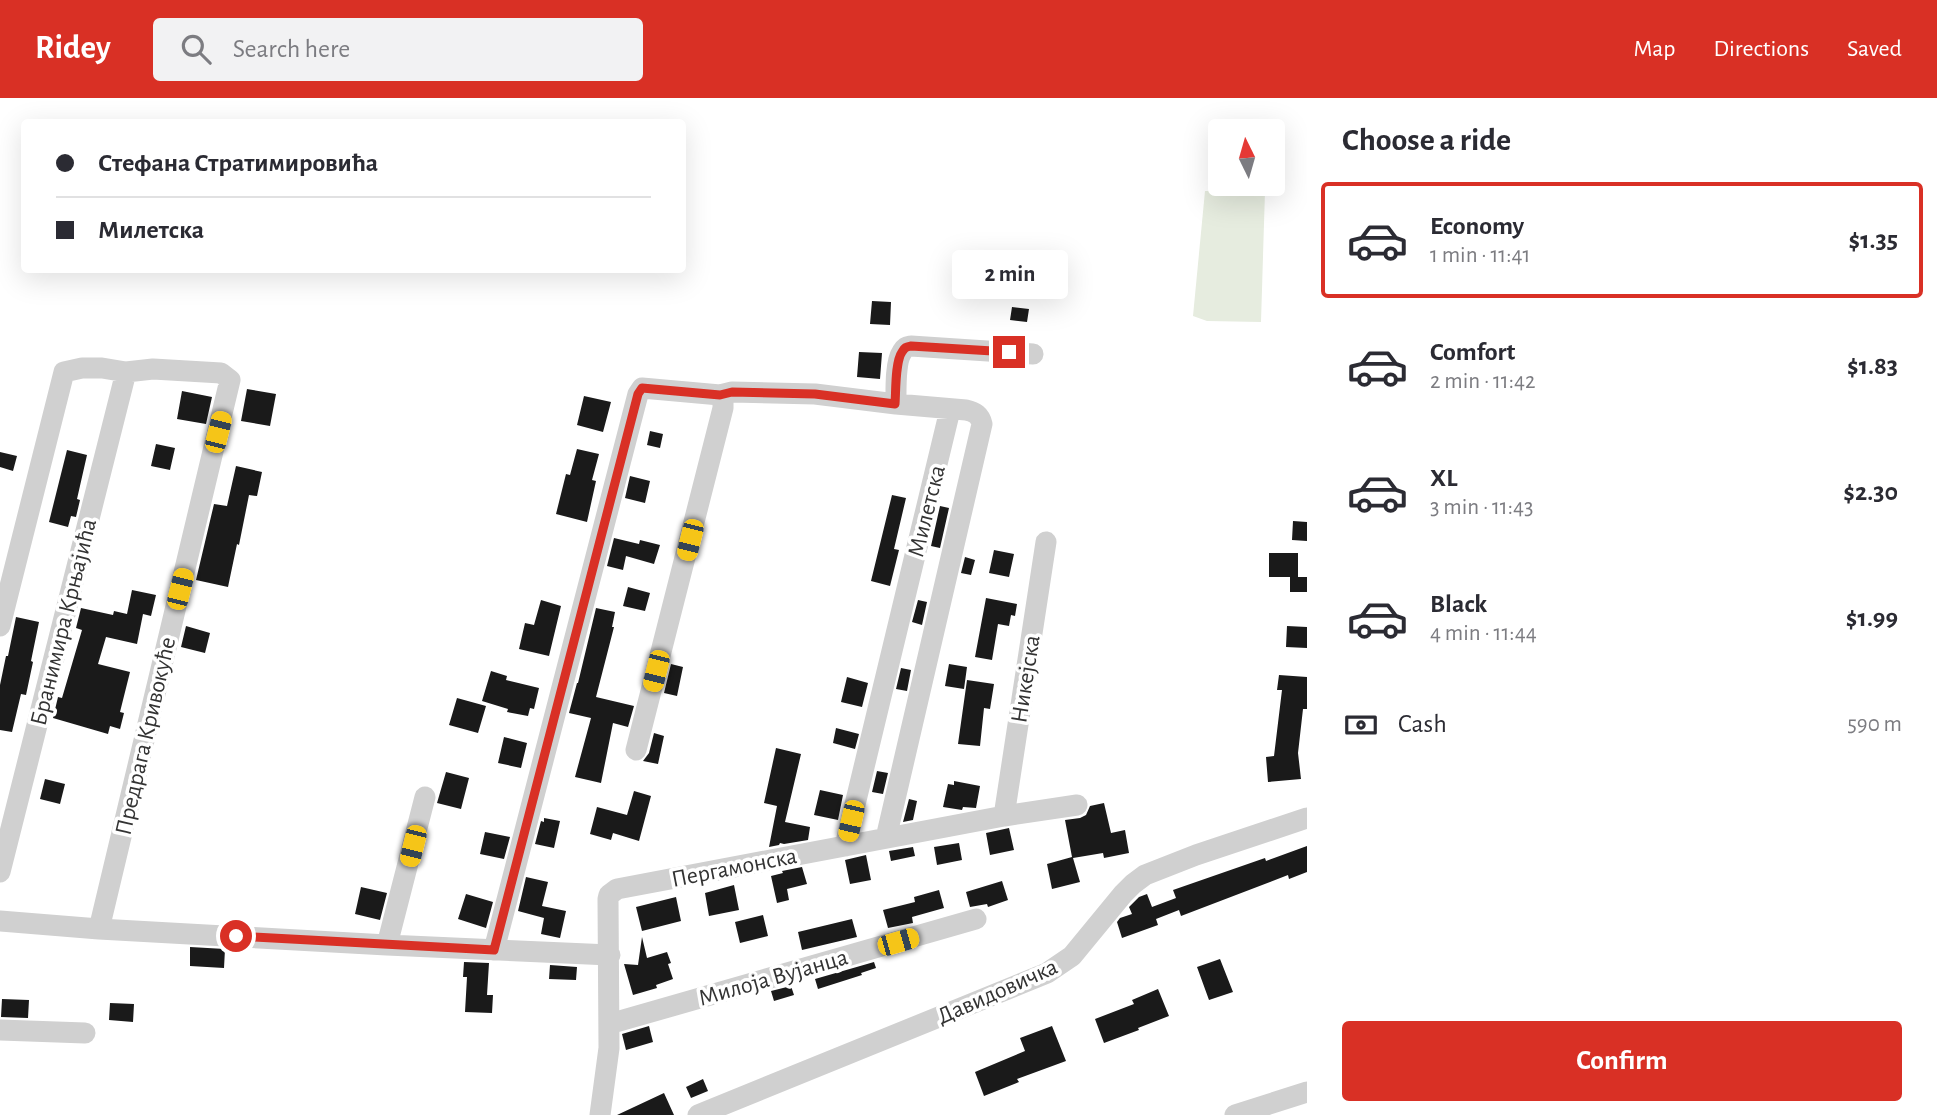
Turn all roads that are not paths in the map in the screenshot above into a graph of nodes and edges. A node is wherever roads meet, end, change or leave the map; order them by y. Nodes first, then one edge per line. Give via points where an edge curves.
1 (1033, 354) dead end
2 (126, 372) junction
3 (720, 395) junction
4 (895, 404) junction
5 (950, 410) junction
6 (1046, 542) dead end
7 (0, 626) edge
8 (636, 750) dead end
9 (425, 797) dead end
10 (1077, 805) dead end
11 (1004, 816) junction
12 (1307, 818) edge
13 (886, 838) junction
14 (845, 846) junction
15 (0, 872) edge
16 (976, 919) dead end
17 (0, 921) edge
18 (99, 929) junction
19 (387, 945) junction
20 (494, 950) junction
21 (610, 955) junction
22 (609, 1024) junction
23 (0, 1030) edge
24 (85, 1033) dead end
25 (1307, 1092) edge
26 (600, 1115) edge
27 (698, 1115) edge
28 (1235, 1115) edge

1 - 4 street via 905,348 898,362
2 - 7 street via 102,368 64,372
2 - 15 street, Бранимира Крњајића
2 - 18 street, Предрага Кривокуће via 221,373 230,380
3 - 4 street via 815,394
3 - 8 street via 723,408
3 - 20 street via 642,388 638,394
4 - 5 street
5 - 13 street via 974,412 982,424
5 - 14 street, Милетска
6 - 11 street, Никејска
9 - 19 street
10 - 11 street, Пергамонска
11 - 13 street, Пергамонска
12 - 27 street, Давидовичка via 1145,875 1123,894 1072,956 1048,973
13 - 14 street, Пергамонска
14 - 21 street, Пергамонска via 617,889 608,899
16 - 22 street, Милоја Вујанца
17 - 18 street
18 - 19 street
19 - 20 street
20 - 21 street
21 - 22 street, Пергамонска
22 - 26 street, Пергамонска
23 - 24 street
25 - 28 street

